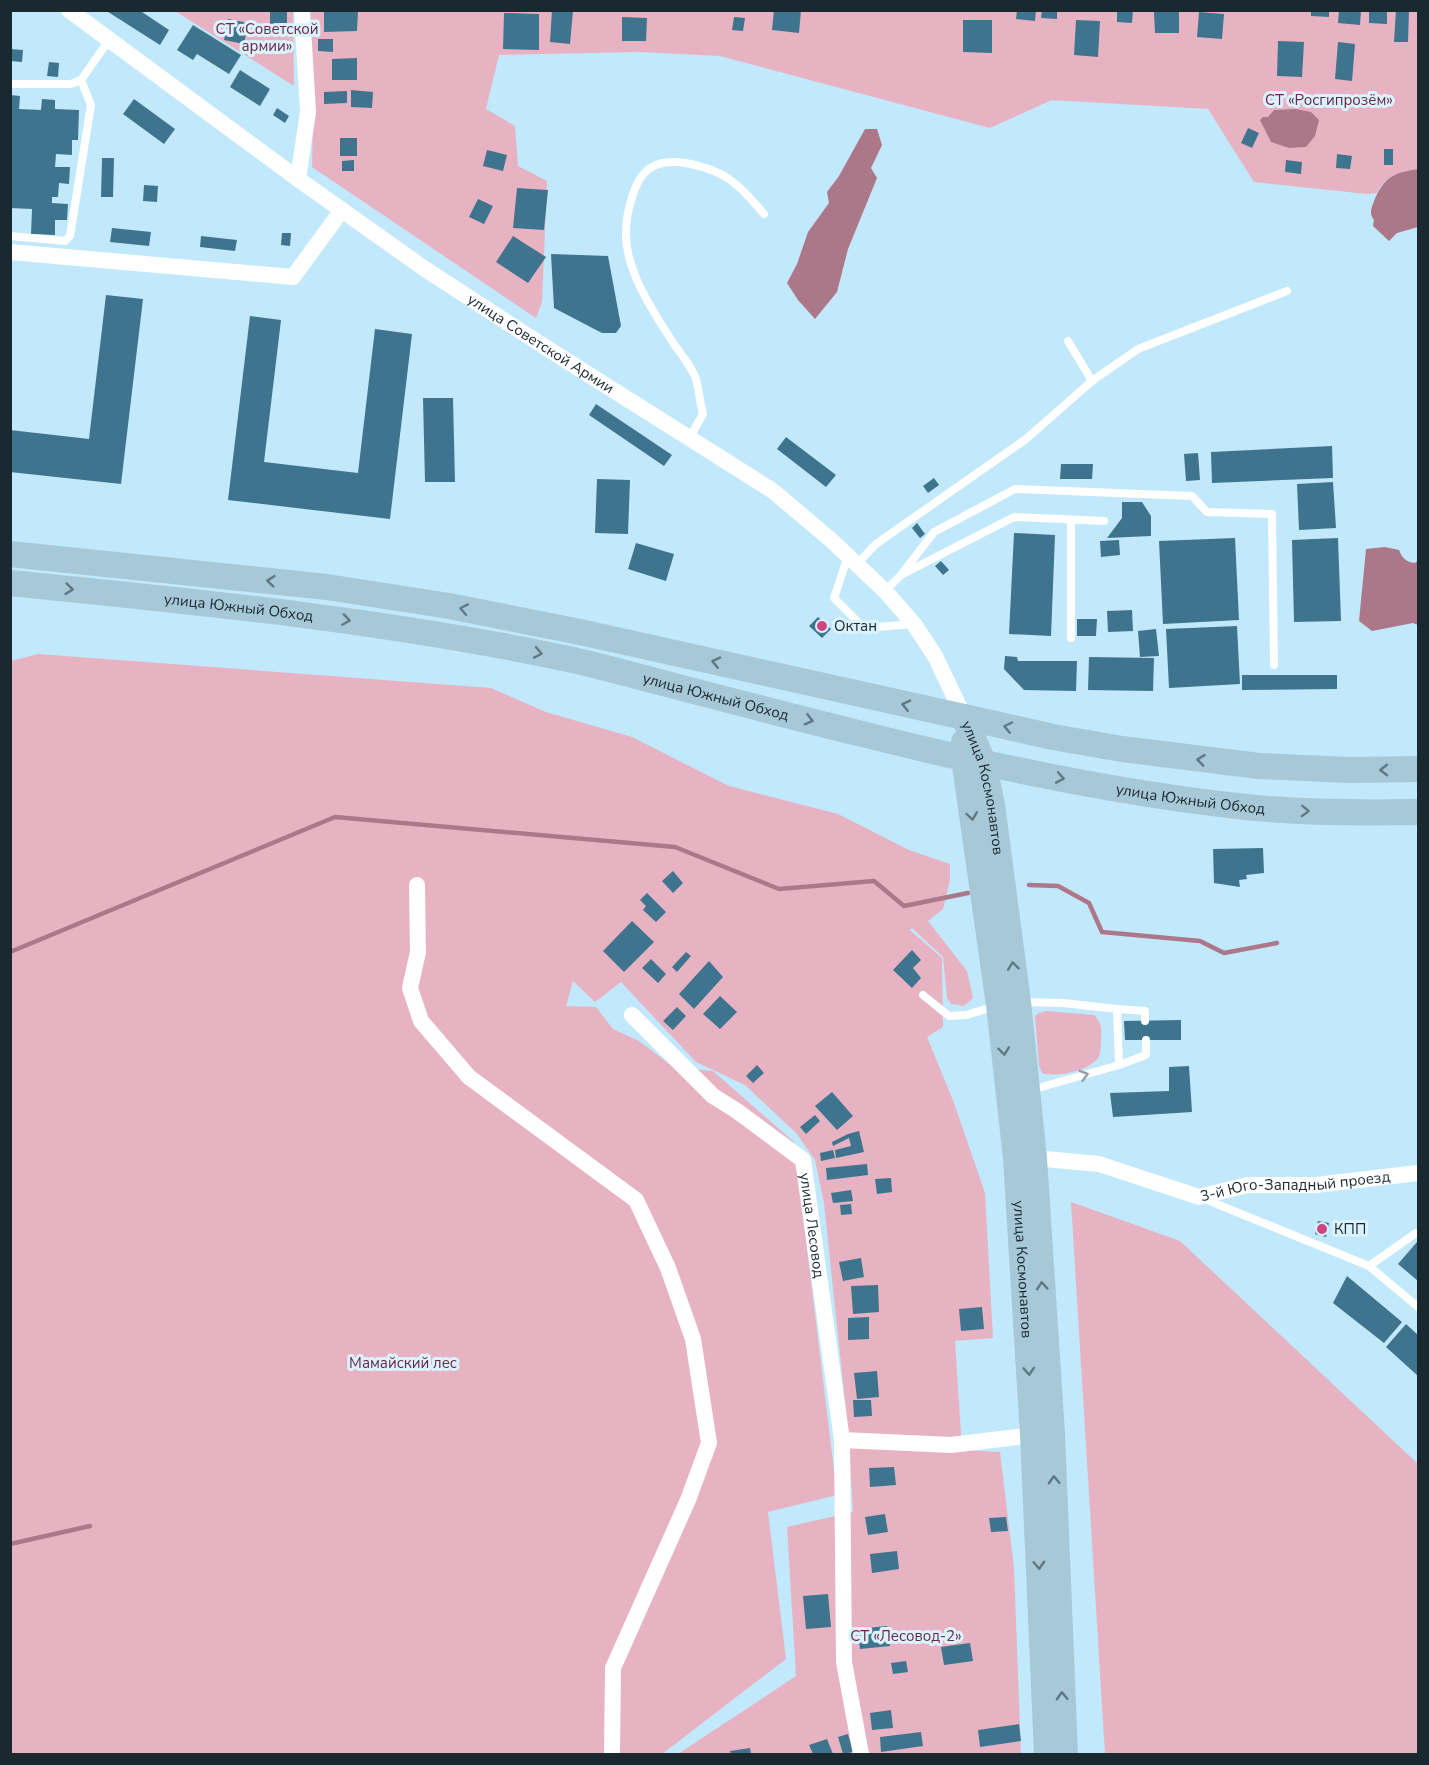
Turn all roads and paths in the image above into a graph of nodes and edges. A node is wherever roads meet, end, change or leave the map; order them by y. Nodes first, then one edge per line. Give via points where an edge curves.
1 (69, 10) edge
2 (302, 10) edge
3 (109, 40) junction
4 (81, 80) junction
5 (10, 84) edge
6 (298, 179) junction
7 (342, 210) junction
8 (764, 214) dead end
9 (10, 236) edge
10 (10, 252) edge
11 (1287, 291) dead end
12 (1068, 341) dead end
13 (1092, 381) junction
14 (690, 437) junction
15 (1071, 520) junction
16 (1104, 521) dead end
17 (10, 554) edge
18 (852, 560) junction
19 (901, 575) junction
20 (10, 583) edge
21 (885, 591) junction
22 (914, 624) junction
23 (1071, 638) dead end
24 (1274, 665) dead end
25 (964, 717) junction
26 (973, 760) junction
27 (1419, 769) edge
28 (1419, 812) edge
29 (417, 885) dead end
30 (923, 995) dead end
31 (1008, 1003) junction
32 (1118, 1009) junction
33 (633, 1015) dead end
34 (1145, 1021) dead end
35 (1146, 1040) dead end
36 (1119, 1065) junction
37 (1028, 1091) junction
38 (1034, 1158) junction
39 (1419, 1173) edge
40 (1199, 1197) junction
41 (1419, 1234) edge
42 (1369, 1266) junction
43 (1419, 1307) edge
44 (1042, 1434) junction
45 (842, 1440) junction
46 (612, 1755) edge
47 (861, 1755) edge
48 (1047, 1755) edge
49 (1065, 1755) edge

1 - 3 street, улица Советской Армии
2 - 6 street via 308,112
3 - 4 lane
3 - 6 street, улица Советской Армии
4 - 5 lane via 71,84
4 - 9 lane via 91,105 70,236 64,241
6 - 7 street, улица Советской Армии
7 - 10 street via 293,277
7 - 14 street, улица Советской Армии via 545,347
8 - 14 lane via 729,179 702,166 657,164 643,173 634,186 626,233 628,251 654,313 695,377 703,414
11 - 13 lane via 1138,349
12 - 13 lane
13 - 18 lane via 1026,439
14 - 18 street, улица Советской Армии via 773,491
15 - 16 lane
15 - 19 lane via 1014,517
15 - 23 lane
25 -> 17 main road, улица Южный Обход via 448,606 327,587
18 - 21 street, улица Советской Армии
18 - 22 lane via 834,598 864,628
19 - 21 lane
19 - 24 lane via 934,532 1015,489 1192,496 1207,512 1272,514
20 -> 26 main road, улица Южный Обход via 323,616 443,635 574,661
21 - 22 street, улица Советской Армии
22 - 25 street, улица Советской Армии via 935,656
25 - 26 main road, улица Космонавтов
27 -> 25 main road, улица Южный Обход via 1339,770 1198,760 1076,741
26 -> 28 main road, улица Южный Обход via 1151,794 1247,807
26 - 31 main road, улица Космонавтов
29 - 46 street via 418,952 410,988 421,1021 469,1077 636,1200 668,1268 693,1340 709,1443 688,1500 613,1668
30 - 31 lane via 949,1016
31 - 32 lane
31 - 37 main road, улица Космонавтов
31 -> 44 main road, улица Космонавтов via 1016,1158
32 - 34 lane via 1145,1011
32 - 36 lane
33 - 45 street, улица Лесовод via 713,1096 803,1160
35 - 36 lane via 1146,1055
37 -> 36 lane
37 - 38 main road, улица Космонавтов
38 - 40 street, 3-й Юго-Западный проезд via 1100,1164
44 -> 38 main road, улица Космонавтов
39 - 40 street, 3-й Юго-Западный проезд via 1316,1185 1247,1185
40 - 42 lane
41 - 42 lane
42 - 43 lane
44 - 45 street via 951,1445
44 -> 48 main road, улица Космонавтов
49 -> 44 main road, улица Космонавтов
45 - 47 street, улица Лесовод via 844,1662

